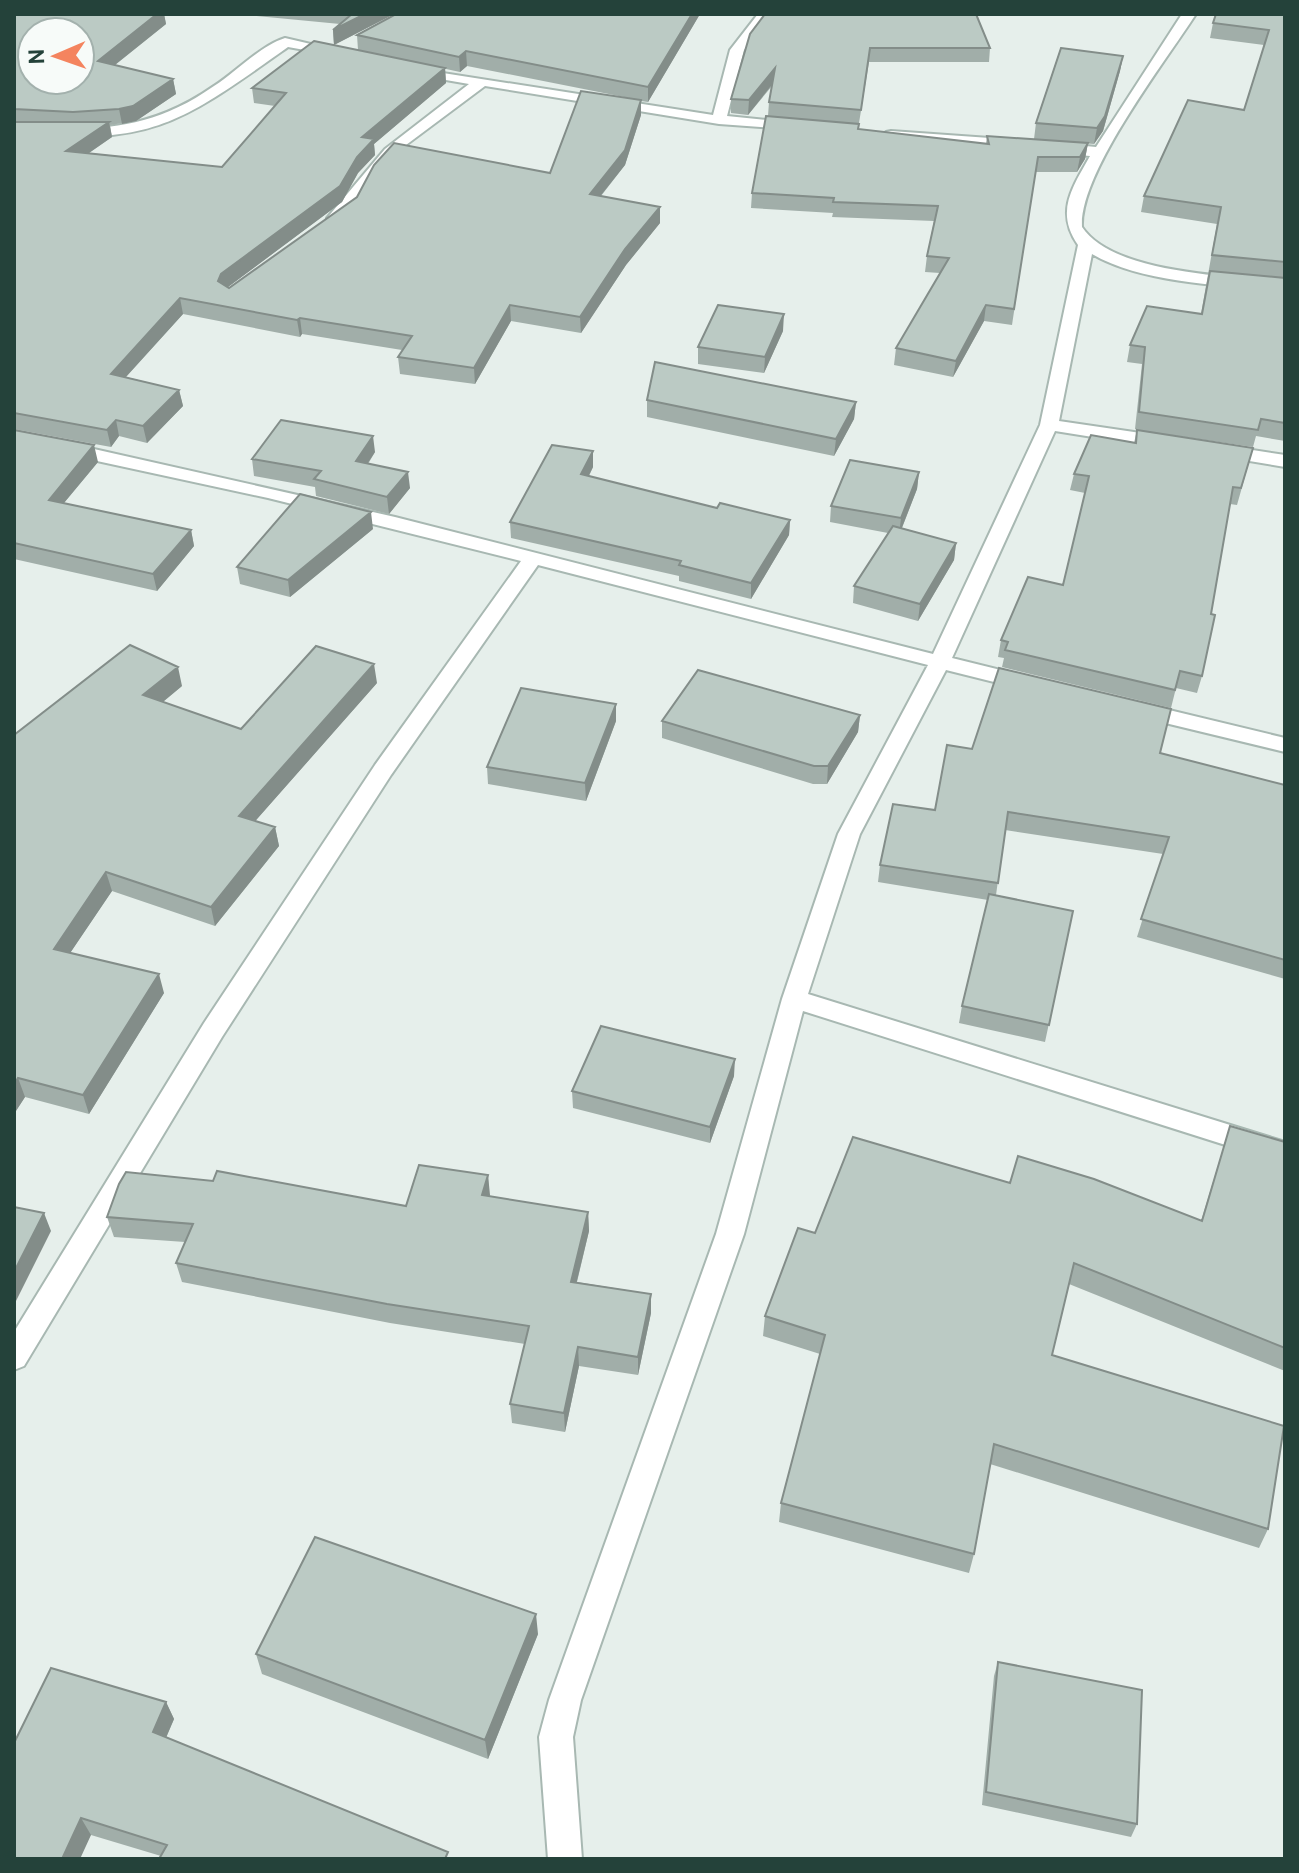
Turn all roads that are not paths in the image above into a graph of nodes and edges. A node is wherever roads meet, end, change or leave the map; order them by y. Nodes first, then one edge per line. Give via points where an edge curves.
1 (765, 14) edge
2 (1189, 14) edge
3 (348, 51) edge
4 (396, 67) edge
5 (480, 83) junction
6 (719, 120) junction
7 (812, 128) edge
8 (14, 130) edge
9 (880, 134) edge
10 (1100, 152) junction
11 (318, 229) edge
12 (1086, 245) junction
13 (1285, 287) edge
14 (1049, 425) junction
15 (14, 437) edge
16 (1285, 461) edge
17 (532, 559) junction
18 (940, 662) junction
19 (1042, 687) edge
20 (1117, 705) edge
21 (1285, 745) edge
22 (794, 999) junction
23 (1285, 1153) edge
24 (14, 1357) edge
25 (565, 1859) edge

1 - 6 street via 737,50
2 - 10 street
3 - 8 street via 285,42 189,108 139,129
4 - 5 street
5 - 6 street
5 - 11 street via 390,152 366,177 351,207
6 - 7 street
9 - 10 street
10 - 12 street via 1073,214 1074,230
12 - 13 street via 1119,262
12 - 14 street
14 - 16 street
14 - 18 street
15 - 17 street via 167,468
17 - 18 street
17 - 24 street via 383,770 213,1030
18 - 19 street
18 - 22 street via 849,834
20 - 21 street
22 - 23 street
22 - 25 street via 730,1234 565,1700 556,1737

